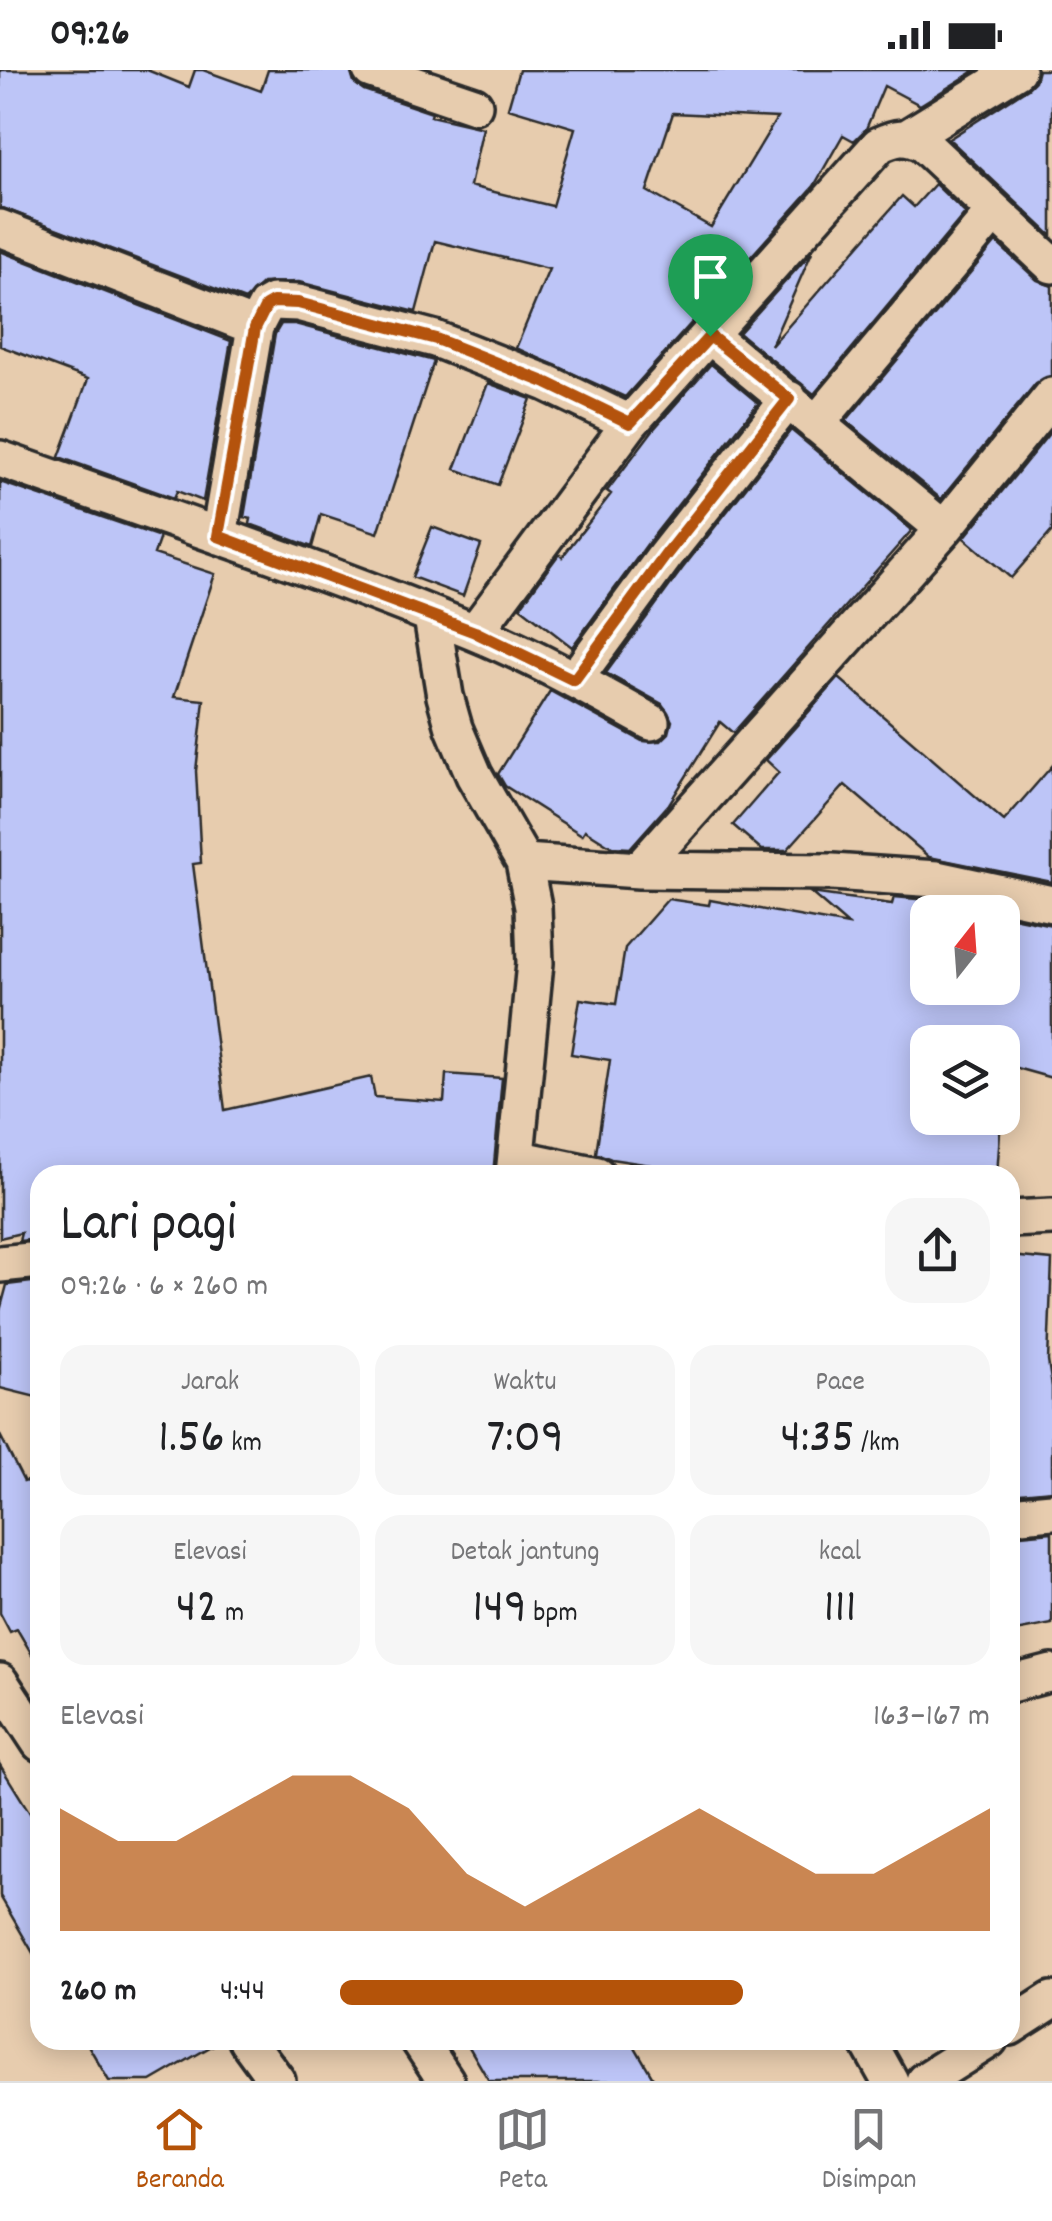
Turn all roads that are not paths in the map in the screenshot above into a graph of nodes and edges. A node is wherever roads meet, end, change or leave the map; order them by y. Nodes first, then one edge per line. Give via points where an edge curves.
1 (372, 70) edge
2 (1017, 70) edge
3 (474, 105) dead end
4 (908, 136) junction
5 (994, 212) junction
6 (0, 228) edge
7 (1052, 265) edge
8 (255, 328) junction
9 (710, 336) junction
10 (1052, 396) edge
11 (789, 399) junction
12 (630, 423) junction
13 (816, 424) junction
14 (0, 459) edge
15 (944, 529) junction
16 (218, 536) junction
17 (432, 617) junction
18 (475, 632) junction
19 (574, 680) junction
20 (650, 722) dead end
21 (524, 862) junction
22 (639, 870) junction
23 (1052, 904) edge
24 (515, 1165) edge
25 (1052, 1217) edge
26 (1020, 1219) edge
27 (30, 1261) edge
28 (0, 1264) edge
29 (1052, 1511) edge
30 (1020, 1514) edge
31 (1052, 1673) edge
32 (1020, 1681) edge
33 (0, 1682) edge
34 (30, 1728) edge
35 (1052, 2000) edge
36 (1020, 2021) edge
37 (254, 2050) edge
38 (426, 2050) edge
39 (951, 2050) edge
40 (889, 2066) edge
41 (277, 2081) edge
42 (446, 2081) edge

1 - 3 street
2 - 4 street
4 - 5 street
4 - 9 street via 879,145
5 - 7 street
5 - 13 street
6 - 8 street
8 - 12 street via 266,306 298,303 436,339
8 - 16 street
9 - 11 street
9 - 12 street
10 - 15 street
11 - 13 street
11 - 19 street
12 - 18 street
13 - 15 street
14 - 16 street
15 - 22 street
16 - 17 street
17 - 18 street
17 - 21 street via 454,728
18 - 19 street
19 - 20 street
21 - 22 street
21 - 24 street via 535,963
22 - 23 street via 937,879
25 - 26 street
27 - 28 street
29 - 30 street
31 - 32 street
33 - 34 street
35 - 36 street
37 - 41 street
38 - 42 street
39 - 40 street

